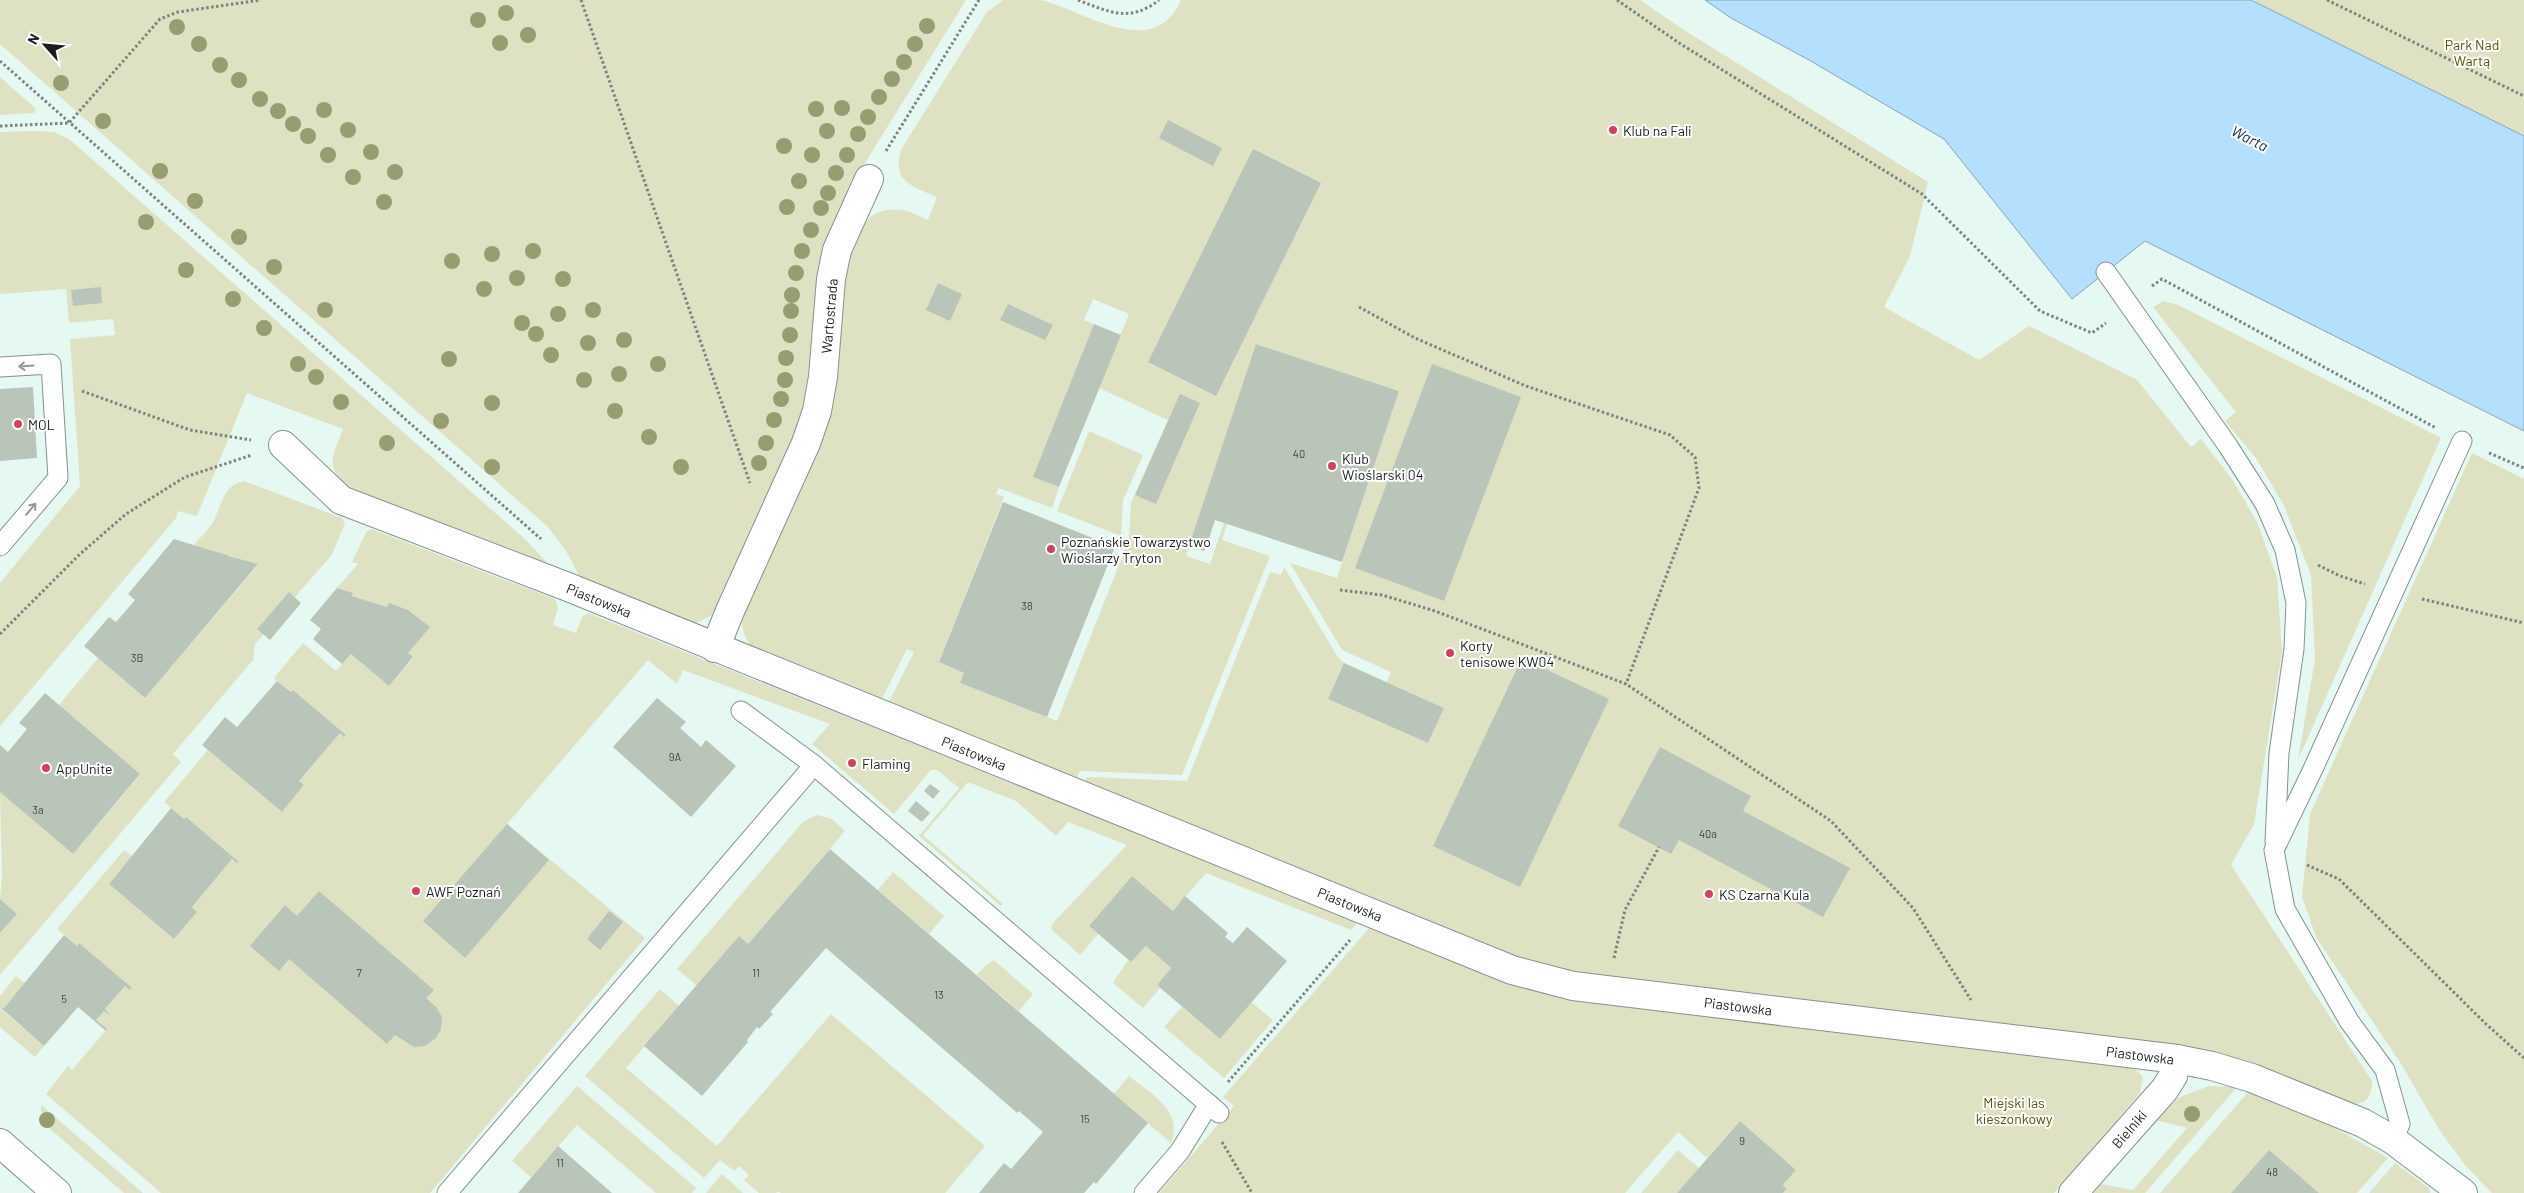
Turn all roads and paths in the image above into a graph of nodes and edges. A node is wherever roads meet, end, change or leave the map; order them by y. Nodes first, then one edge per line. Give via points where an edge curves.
1 (261, 0) edge
2 (581, 0) edge
3 (979, 0) edge
4 (1078, 0) edge
5 (1159, 0) edge
6 (1617, 0) edge
7 (2327, 0) edge
8 (0, 61) edge
9 (2524, 96) edge
10 (69, 123) junction
11 (0, 126) edge
12 (869, 179) joint
13 (1922, 194) dead end
14 (2106, 272) dead end
15 (1360, 308) dead end
16 (0, 367) edge
17 (52, 380) junction
18 (2462, 441) dead end
19 (284, 445) junction
20 (767, 530) junction
21 (543, 542) dead end
22 (0, 546) edge
23 (1340, 590) dead end
24 (0, 634) edge
25 (716, 648) junction
26 (1626, 684) junction
27 (741, 711) dead end
28 (814, 765) junction
29 (1659, 847) dead end
30 (2274, 850) junction
31 (1373, 913) junction
32 (1612, 963) dead end
33 (1984, 1036) junction
34 (2524, 1058) edge
35 (2177, 1060) junction
36 (1214, 1109) junction
37 (1218, 1137) dead end
38 (2393, 1140) junction
39 (0, 1143) edge
40 (2457, 1191) edge
41 (57, 1193) edge
42 (447, 1193) edge
43 (1144, 1193) edge
44 (1252, 1193) edge
45 (2073, 1193) edge

1 - 10 path via 178,12 160,19
2 - 20 path
3 - 12 path
4 - 5 path via 1127,15 1146,10
6 - 13 path via 1679,43
7 - 9 path
8 - 10 path
10 - 11 path
10 - 21 path
12 - 20 street, Wartostrada via 837,250 817,411
14 - 30 lane via 2228,446 2265,504 2285,550 2296,602 2294,650 2279,752
15 - 26 path via 1414,338 1526,386 1670,435 1695,457 1699,488
17 -> 16 lane via 51,364
17 - 19 path via 190,430
22 -> 17 lane via 58,478
18 - 30 lane
19 - 24 path via 185,477 126,514 80,554
19 - 25 street, Piastowska via 341,500
20 - 25 street, Wartostrada
23 - 26 path via 1382,595 1434,611
25 - 31 street, Piastowska
26 - 33 path via 1831,821 1913,908 1973,1003
27 - 28 lane
28 - 36 lane
28 - 42 lane
29 - 32 path via 1625,910
30 - 34 path via 2339,879
30 - 38 lane via 2285,909 2349,1022 2384,1070 2400,1124
31 - 33 street, Piastowska via 1512,970 1573,986
31 - 36 path
33 - 35 street, Piastowska
35 - 38 street, Piastowska via 2252,1078 2363,1123
35 - 45 street, Bielniki via 2174,1076 2164,1089
36 - 43 lane
37 - 44 path
38 - 40 street, Piastowska
39 - 41 street

